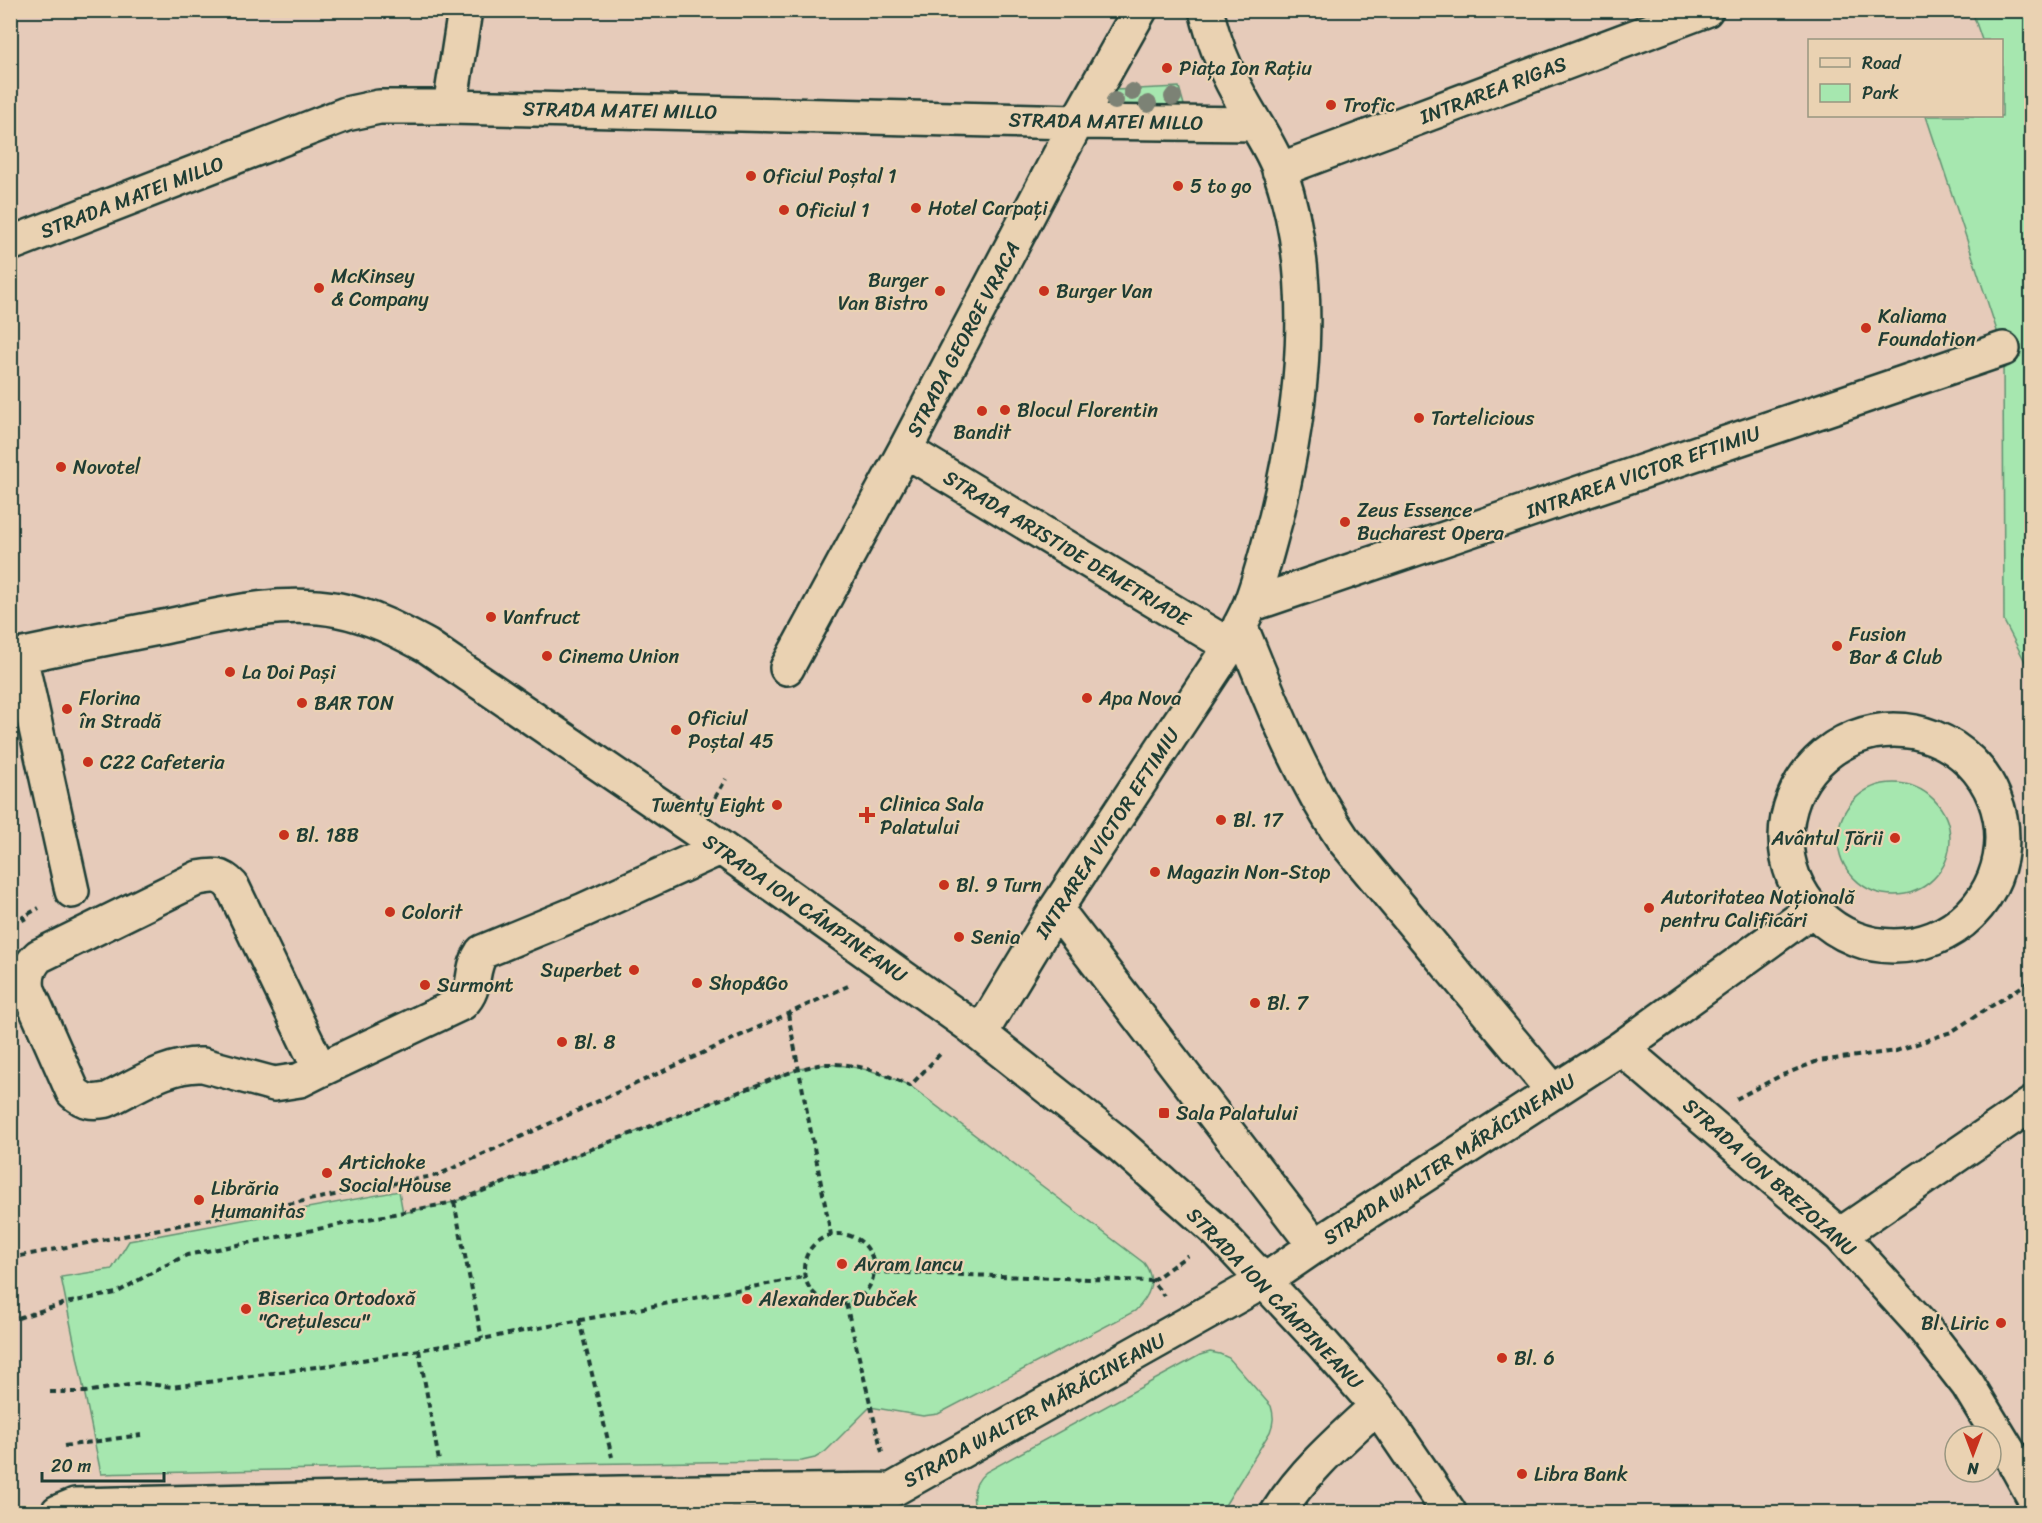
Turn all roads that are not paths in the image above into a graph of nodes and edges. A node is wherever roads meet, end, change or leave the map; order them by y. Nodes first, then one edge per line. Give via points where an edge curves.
1 (465, 10) edge
2 (1140, 10) edge
3 (1206, 10) edge
4 (1706, 10) edge
5 (450, 107) junction
6 (1077, 122) junction
7 (1255, 124) junction
8 (1279, 170) junction
9 (10, 244) edge
10 (2003, 349) dead end
11 (905, 450) junction
12 (1240, 625) junction
13 (15, 657) edge
14 (787, 668) dead end
15 (720, 848) junction
16 (72, 891) dead end
17 (1056, 909) junction
18 (1812, 910) junction
19 (974, 1028) junction
20 (1621, 1048) junction
21 (320, 1070) junction
22 (1554, 1092) junction
23 (2031, 1104) edge
24 (1840, 1235) junction
25 (1315, 1246) junction
26 (1264, 1281) junction
27 (1377, 1406) junction
28 (2031, 1494) edge
29 (58, 1512) edge
30 (1278, 1512) edge
31 (1449, 1512) edge

1 - 5 street
2 - 6 street, STRADA GEORGE VRACA
3 - 7 street via 1218,50
4 - 8 street, INTRAREA RIGAS
5 - 6 street, STRADA MATEI MILLO
5 - 9 street, STRADA MATEI MILLO via 379,108 346,114
6 - 7 street, STRADA MATEI MILLO
6 - 11 street, STRADA GEORGE VRACA
7 - 8 street
8 - 12 street via 1300,262 1302,353 1288,460 1268,549
10 - 12 street, INTRAREA VICTOR EFTIMIU
11 - 12 street, STRADA ARISTIDE DEMETRIADE
11 - 14 street, STRADA GEORGE VRACA
12 - 17 street, INTRAREA VICTOR EFTIMIU
12 - 22 street via 1300,765 1342,839
13 - 15 street, STRADA ION CÂMPINEANU via 263,609 308,607 368,617 428,646
13 - 16 street
15 - 19 street, STRADA ION CÂMPINEANU
15 - 21 street via 482,952 475,966 470,996 462,1004
17 - 19 street, INTRAREA VICTOR EFTIMIU
17 - 25 street
18 - 18 street via 1839,933 1873,946 1909,946 1943,935 1972,914 1993,884 2003,850 2000,814 1987,780 1963,754 1932,735 1897,729 1861,733 1829,750 1803,776 1788,808 1785,832 1792,879
18 - 20 street, STRADA WALTER MĂRĂCINEANU
19 - 26 street, STRADA ION CÂMPINEANU via 1119,1144 1218,1233
20 - 22 street, STRADA WALTER MĂRĂCINEANU
20 - 24 street, STRADA ION BREZOIANU
21 - 21 street via 300,1080 274,1084 192,1065 170,1070 107,1101 81,1099 73,1092 28,990 28,970 39,956 198,878 225,878
22 - 25 street, STRADA WALTER MĂRĂCINEANU
23 - 24 street
24 - 28 street, STRADA ION BREZOIANU via 1920,1323 1968,1385
25 - 26 street, STRADA WALTER MĂRĂCINEANU
26 - 27 street, STRADA ION CÂMPINEANU
26 - 29 street, STRADA WALTER MĂRĂCINEANU via 892,1490 75,1505
27 - 30 street via 1323,1455
27 - 31 street, STRADA ION CÂMPINEANU

